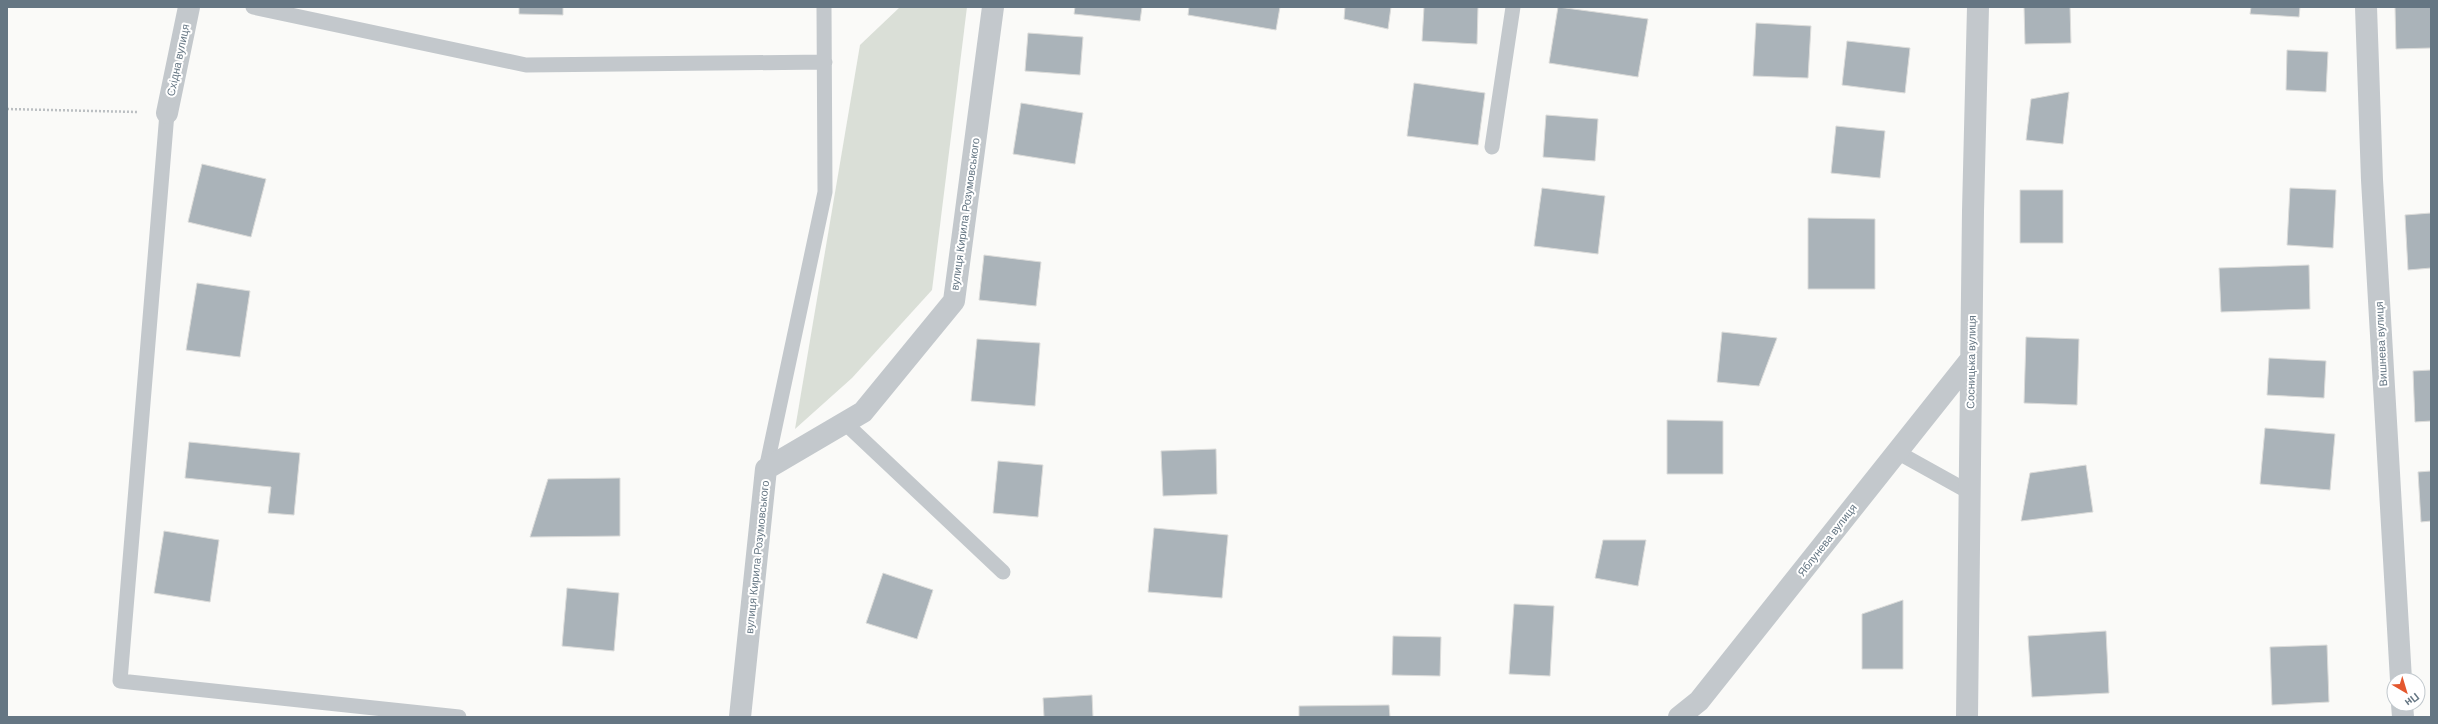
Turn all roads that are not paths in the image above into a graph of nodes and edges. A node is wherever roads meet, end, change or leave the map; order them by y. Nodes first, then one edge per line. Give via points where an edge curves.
1 (189, 7) edge
2 (254, 7) edge
3 (824, 7) edge
4 (993, 7) edge
5 (1513, 7) edge
6 (1975, 7) edge
7 (2366, 7) edge
8 (825, 62) junction
9 (167, 113) joint
10 (1492, 147) dead end
11 (1971, 359) junction
12 (845, 423) junction
13 (1898, 452) junction
14 (766, 469) junction
15 (1969, 492) junction
16 (1003, 572) dead end
17 (2401, 672) edge
18 (459, 717) edge
19 (740, 717) edge
20 (1679, 717) edge
21 (1966, 717) edge

1 - 9 street, Східна вулиця
2 - 8 lane via 526,65
3 - 8 lane
4 - 12 street, вулиця Кирила Розумовського via 954,301 863,412
5 - 10 lane
6 - 11 street, Сосницька вулиця
7 - 17 street, Вишнева вулиця via 2372,180
8 - 14 lane via 824,192
9 - 18 lane via 120,681
11 - 13 street, Яблунева вулиця
11 - 15 street, Сосницька вулиця
12 - 14 street, вулиця Кирила Розумовського
12 - 16 lane
13 - 15 lane
13 - 20 street, Яблунева вулиця via 1699,701
14 - 19 street, вулиця Кирила Розумовського
15 - 21 street, Сосницька вулиця

